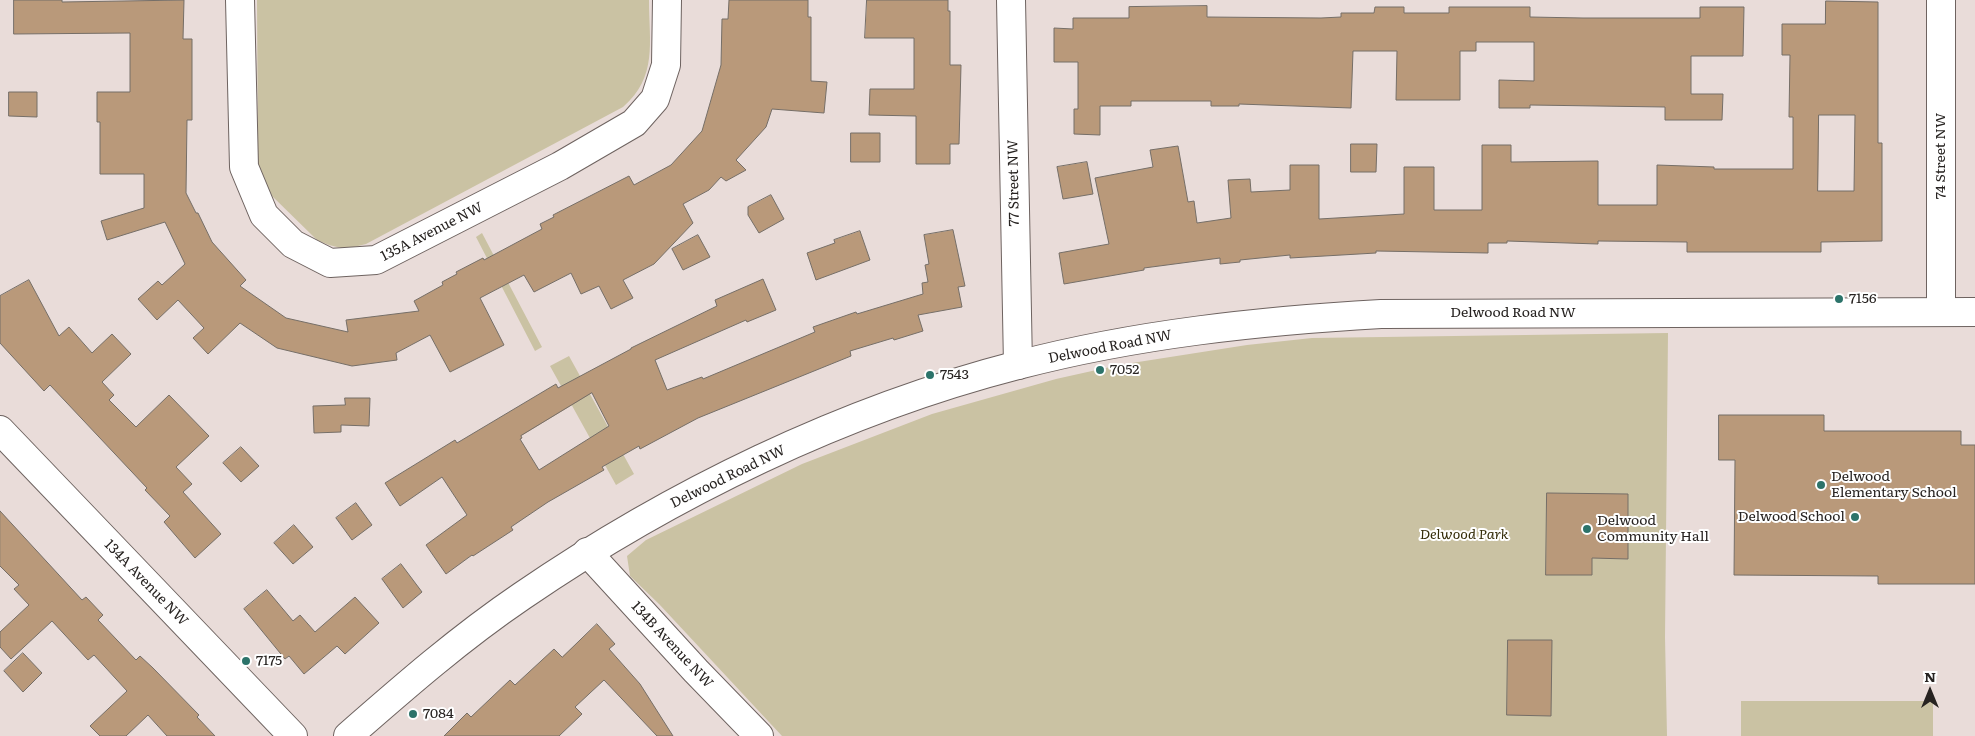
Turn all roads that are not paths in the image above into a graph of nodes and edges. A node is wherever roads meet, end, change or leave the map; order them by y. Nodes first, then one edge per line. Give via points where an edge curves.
1 (240, 0) edge
2 (667, 0) edge
3 (1011, 0) edge
4 (1941, 0) edge
5 (1941, 312) junction
6 (1975, 312) edge
7 (1018, 365) junction
8 (0, 430) edge
9 (587, 552) junction
10 (293, 736) edge
11 (348, 736) edge
12 (759, 736) edge

1 - 2 street, 135A Avenue NW via 244,167 264,215 293,244 330,264 376,260 560,166 634,123 655,100 666,65
3 - 7 street, 77 Street NW
4 - 5 street, 74 Street NW
5 - 6 street, Delwood Road NW
5 - 7 street, Delwood Road NW via 1346,316 1186,332
7 - 9 street, Delwood Road NW via 908,399 801,441 694,492
8 - 10 street, 134A Avenue NW
9 - 11 street, Delwood Road NW via 450,648
9 - 12 street, 134B Avenue NW

